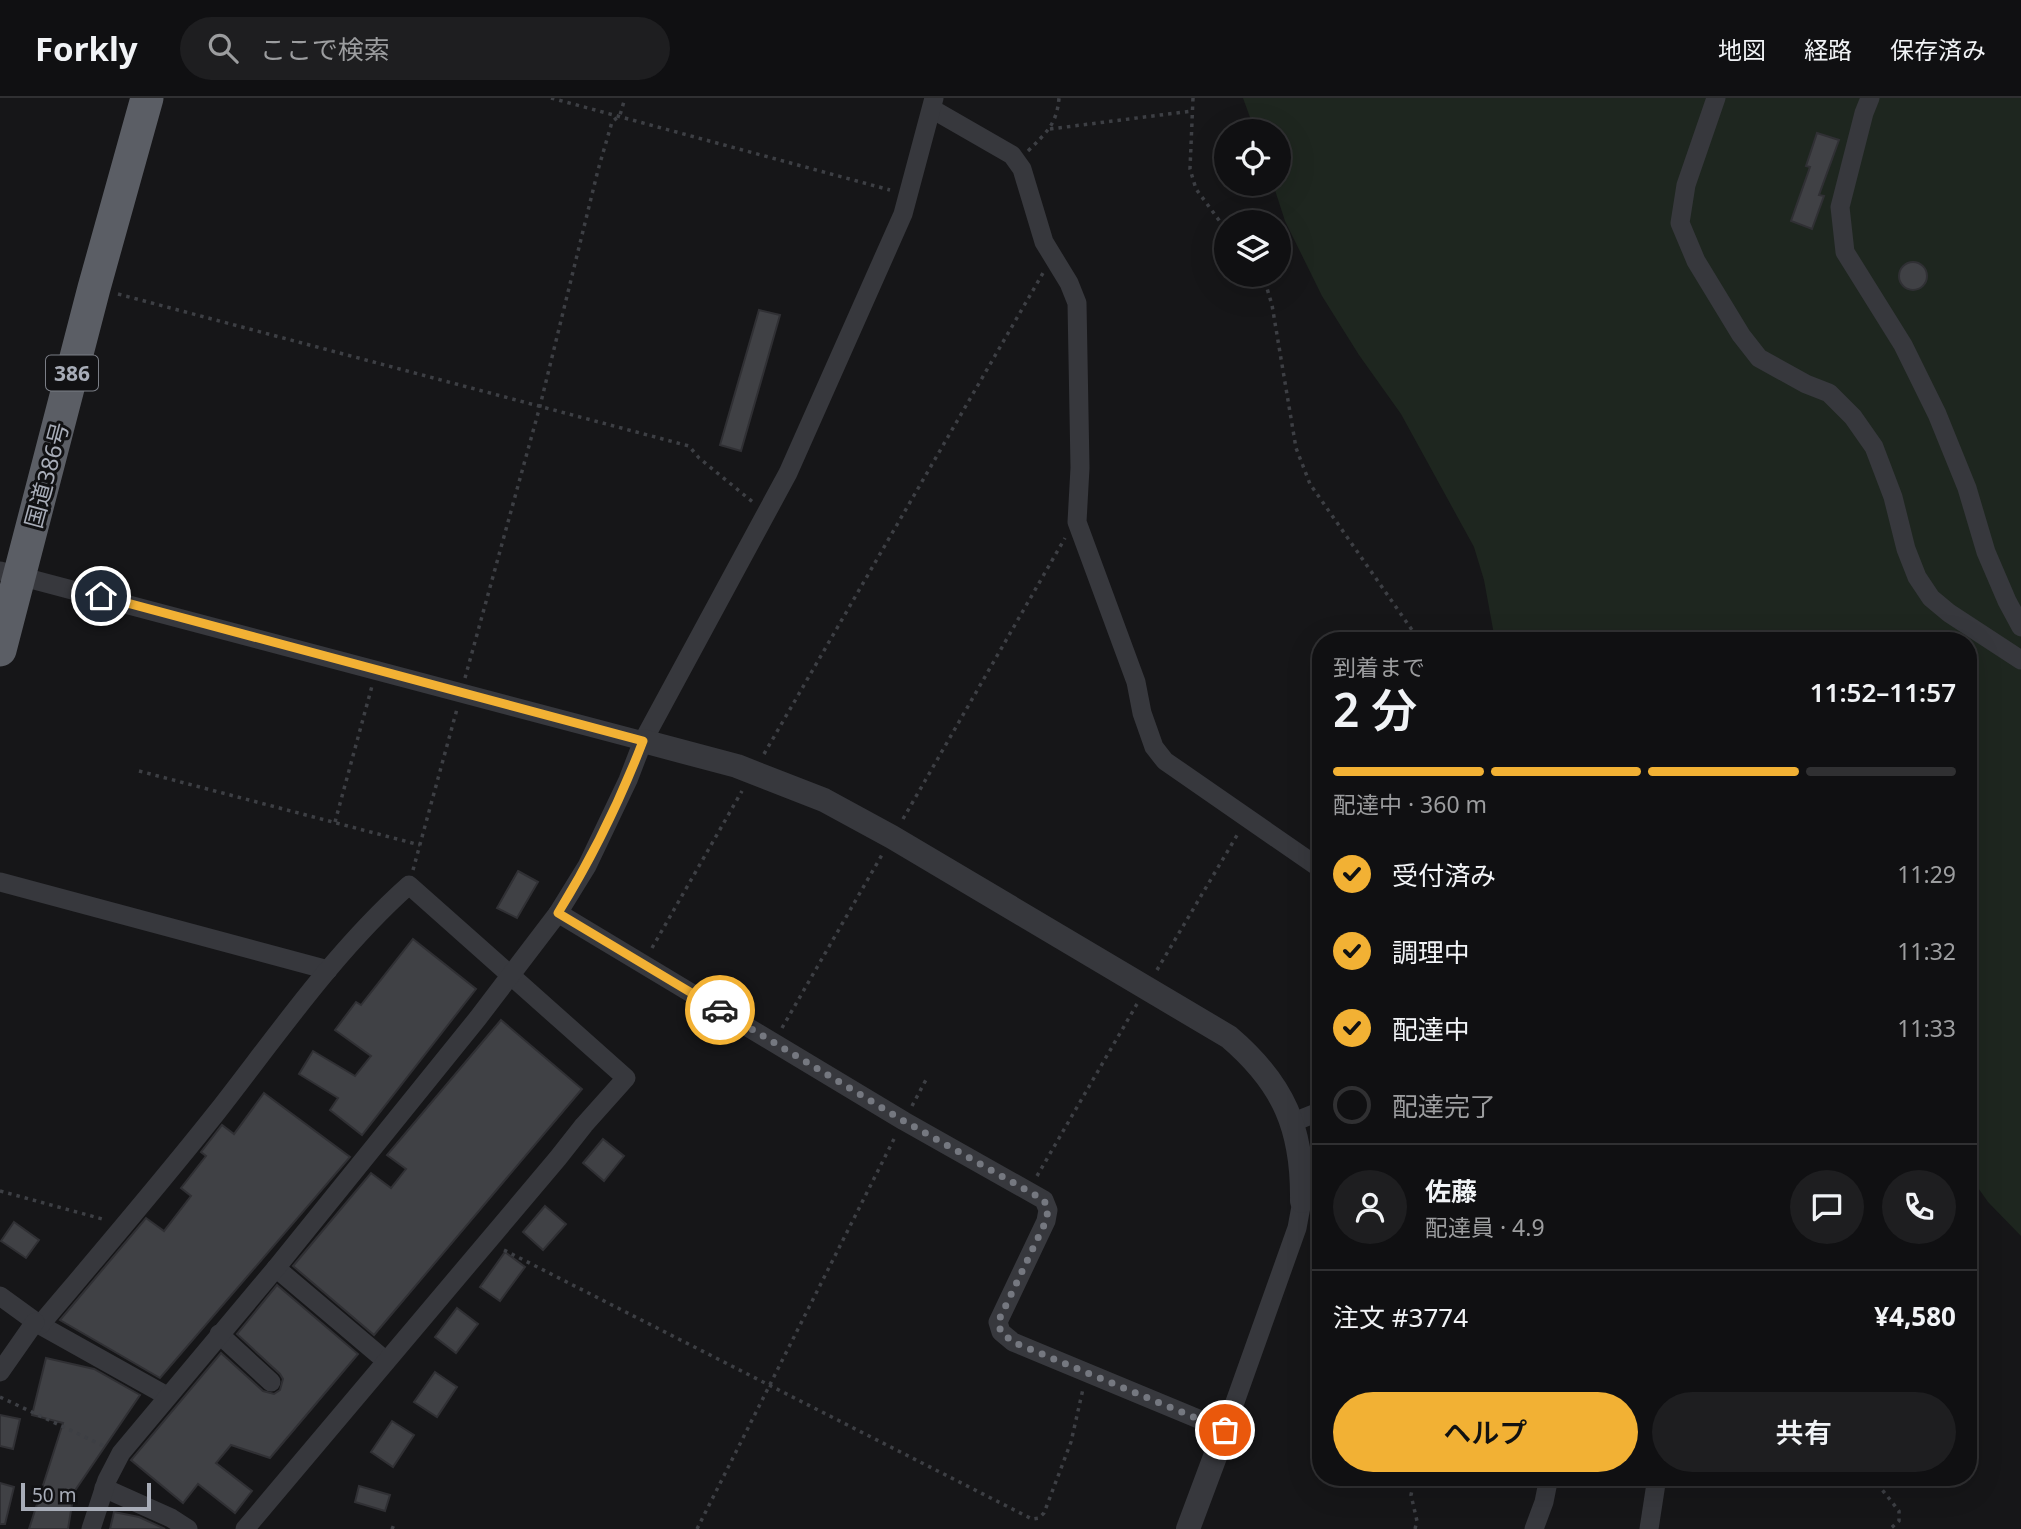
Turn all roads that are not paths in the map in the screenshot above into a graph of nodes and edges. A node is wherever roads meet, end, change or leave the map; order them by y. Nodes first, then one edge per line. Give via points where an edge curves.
1 (147, 98) edge
2 (1716, 98) edge
3 (1870, 98) edge
4 (933, 103) edge
5 (10, 573) edge
6 (2021, 627) edge
7 (0, 650) edge
8 (2021, 660) edge
9 (643, 741) junction
10 (1312, 863) edge
11 (0, 882) edge
12 (558, 913) junction
13 (328, 970) junction
14 (510, 975) junction
15 (1312, 1115) edge
16 (1292, 1123) junction
17 (1302, 1201) joint
18 (276, 1268) junction
19 (0, 1296) edge
20 (38, 1323) junction
21 (219, 1334) junction
22 (386, 1361) junction
23 (0, 1372) edge
24 (271, 1382) dead end
25 (167, 1396) junction
26 (1225, 1430) junction
27 (1547, 1486) edge
28 (1656, 1486) edge
29 (104, 1488) junction
30 (91, 1529) edge
31 (188, 1529) edge
32 (245, 1529) edge
33 (1188, 1529) edge
34 (1534, 1529) edge
35 (1649, 1529) edge

1 - 5 highway, 国道386号 / 386
2 - 8 street via 1686,185 1680,223 1696,261 1759,358 1829,393 1874,447 1906,549 1931,598
3 - 6 street via 1840,207 1845,252 1903,345 1937,414 1967,488 1986,552
4 - 9 street via 903,214 788,474
4 - 10 street via 1012,155 1021,169 1044,242 1077,303 1077,522 1136,682 1154,747 1166,761
5 - 7 highway, 国道386号 / 386
5 - 9 street
9 - 12 street via 587,866
9 - 16 street via 753,772 824,800 892,836 1229,1037 1271,1080
11 - 13 street
12 - 14 street
12 - 26 street via 1044,1200 1046,1221 998,1322 1001,1332 1013,1342
13 - 14 street via 409,885
13 - 20 street via 178,1161
14 - 18 street
14 - 22 street via 626,1078
15 - 16 street
16 - 17 street via 1302,1167
17 - 26 street via 1297,1228
18 - 21 street
18 - 22 street
19 - 20 street
20 - 23 street
20 - 25 street
21 - 24 street
21 - 25 street
22 - 32 street
25 - 29 street via 121,1453
26 - 33 street
27 - 34 street
28 - 35 street
29 - 30 street
29 - 31 street

